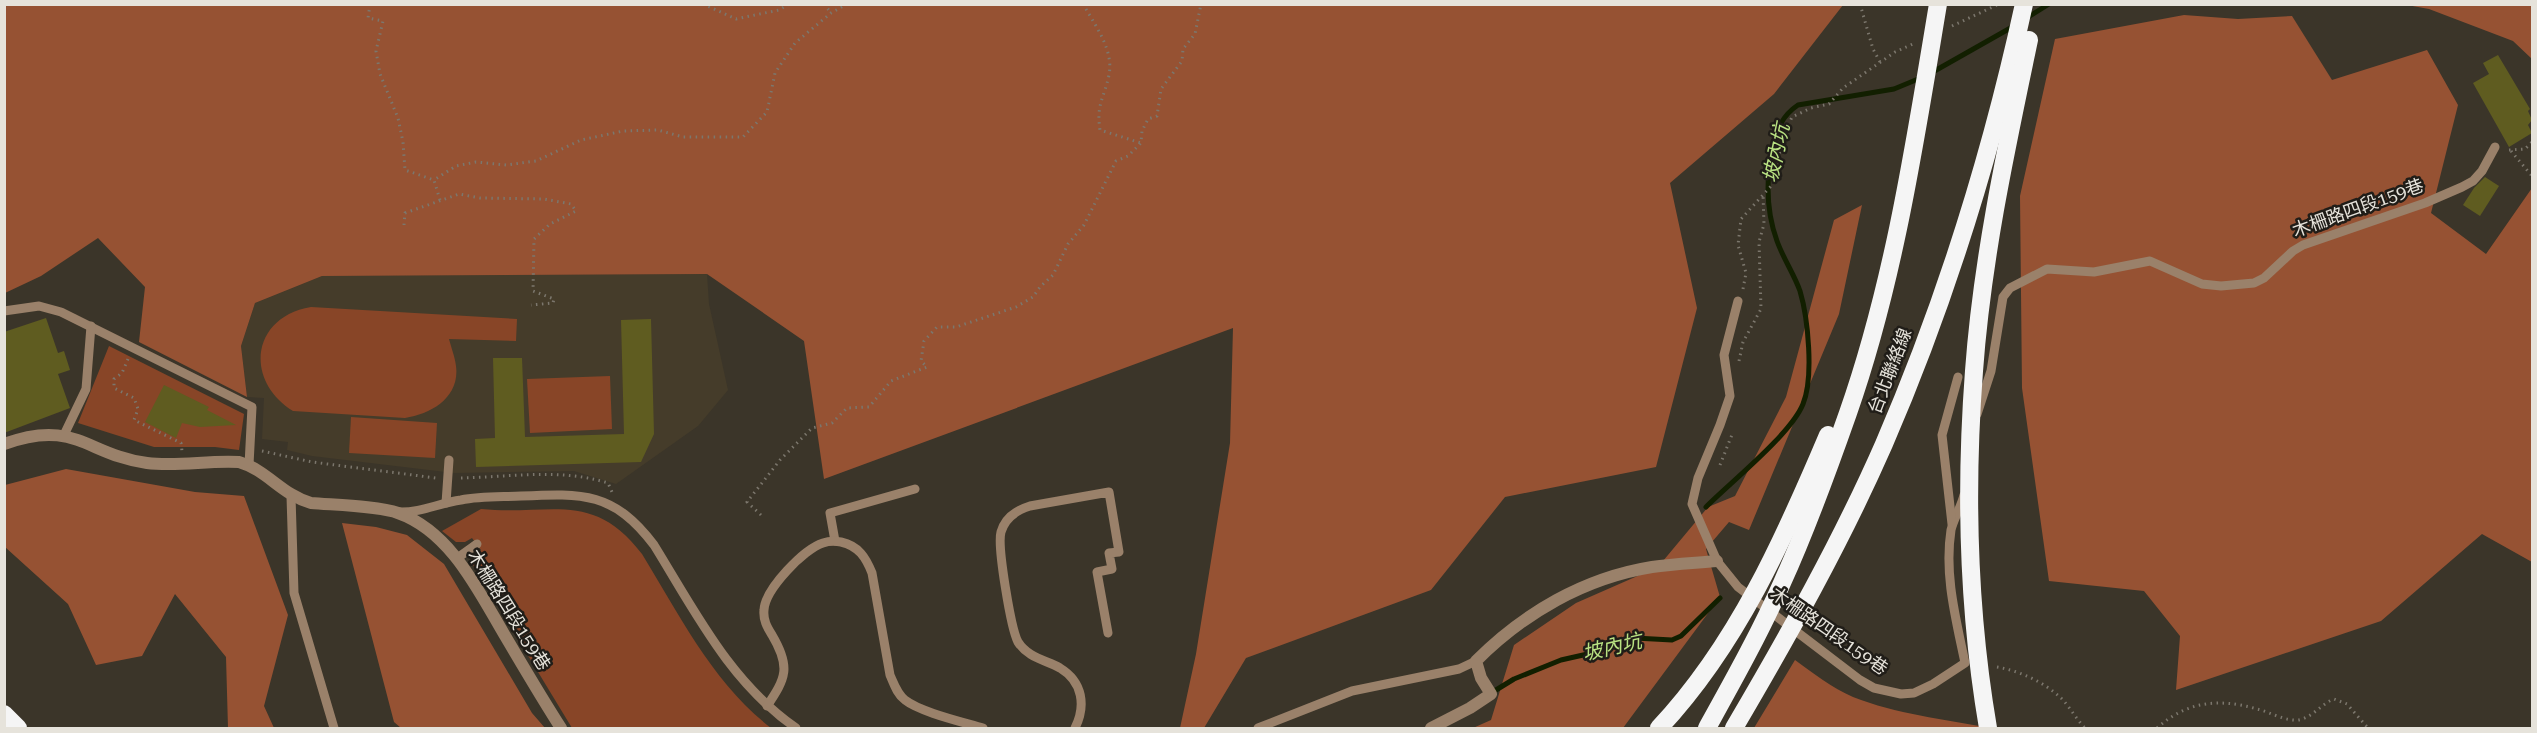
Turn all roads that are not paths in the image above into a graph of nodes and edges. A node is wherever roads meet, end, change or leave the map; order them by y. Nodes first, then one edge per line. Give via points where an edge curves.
1 (1938, 4) edge
2 (2024, 4) edge
3 (2035, 4) edge
4 (2495, 147) road end
5 (1891, 258) junction
6 (1738, 301) road end
7 (4, 311) edge
8 (91, 326) junction
9 (1958, 377) dead end
10 (64, 435) junction
11 (4, 444) edge
12 (449, 460) dead end
13 (249, 465) junction
14 (915, 489) dead end
15 (291, 496) junction
16 (446, 503) junction
17 (396, 512) junction
18 (1952, 527) junction
19 (835, 541) junction
20 (477, 544) dead end
21 (456, 558) junction
22 (1717, 561) junction
23 (1108, 633) dead end
24 (1476, 661) junction
25 (766, 706) junction
26 (4, 714) edge
27 (18, 729) edge
28 (334, 729) edge
29 (561, 729) edge
30 (796, 729) edge
31 (983, 729) edge
32 (1075, 729) edge
33 (1258, 729) edge
34 (1431, 729) edge
35 (1659, 729) edge
36 (1707, 729) edge
37 (1734, 729) edge
38 (1988, 729) edge

1 - 5 highway, 台北聯絡線, bridge
2 - 37 highway, 台北聯絡線, bridge via 1985,161 1955,255 1896,412 1847,522
3 - 38 highway, bridge via 2001,179 1974,370 1970,560
4 - 18 lane, 木柵路四段159巷 via 2473,181 2425,203 2303,245 2254,283 2202,284 2150,261 2094,272 2047,269 2010,288 1999,309 1989,381 1968,434 1966,488
5 - 35 highway, bridge via 1843,399 1760,585 1718,653
5 - 36 highway, 台北聯絡線, bridge via 1852,402 1818,496 1782,584
6 - 22 lane, 木柵路四段159巷 via 1724,355 1730,396 1692,504
7 - 8 lane via 50,308
8 - 10 lane via 86,389
8 - 13 lane via 252,407
9 - 18 lane via 1942,435
10 - 11 street via 34,436
10 - 13 street via 128,459 154,464 230,461
12 - 16 lane
13 - 15 street, 木柵路四段159巷
14 - 19 lane via 830,513
15 - 17 street, 木柵路四段159巷 via 312,503
15 - 28 lane via 294,593
16 - 17 lane via 413,512
16 - 25 lane via 473,498 579,495 621,510 654,545 732,669
17 - 21 street, 木柵路四段159巷 via 435,535
18 - 22 lane, 木柵路四段159巷 via 1949,584 1965,663 1914,693 1874,688 1738,588
19 - 25 lane via 813,547 773,585 766,597 766,624 780,647 785,669 783,682
19 - 31 lane via 847,543 867,559 896,689 916,706
20 - 21 lane
21 - 29 street, 木柵路四段159巷
22 - 24 street via 1653,567 1578,589 1520,622
23 - 32 lane via 1097,572 1112,569 1109,553 1119,552 1109,492 1018,510 1004,526 999,546 1014,631 1025,651 1073,678 1083,704
24 - 33 lane via 1459,669 1352,691
24 - 34 street via 1491,694
25 - 30 lane
26 - 27 highway

